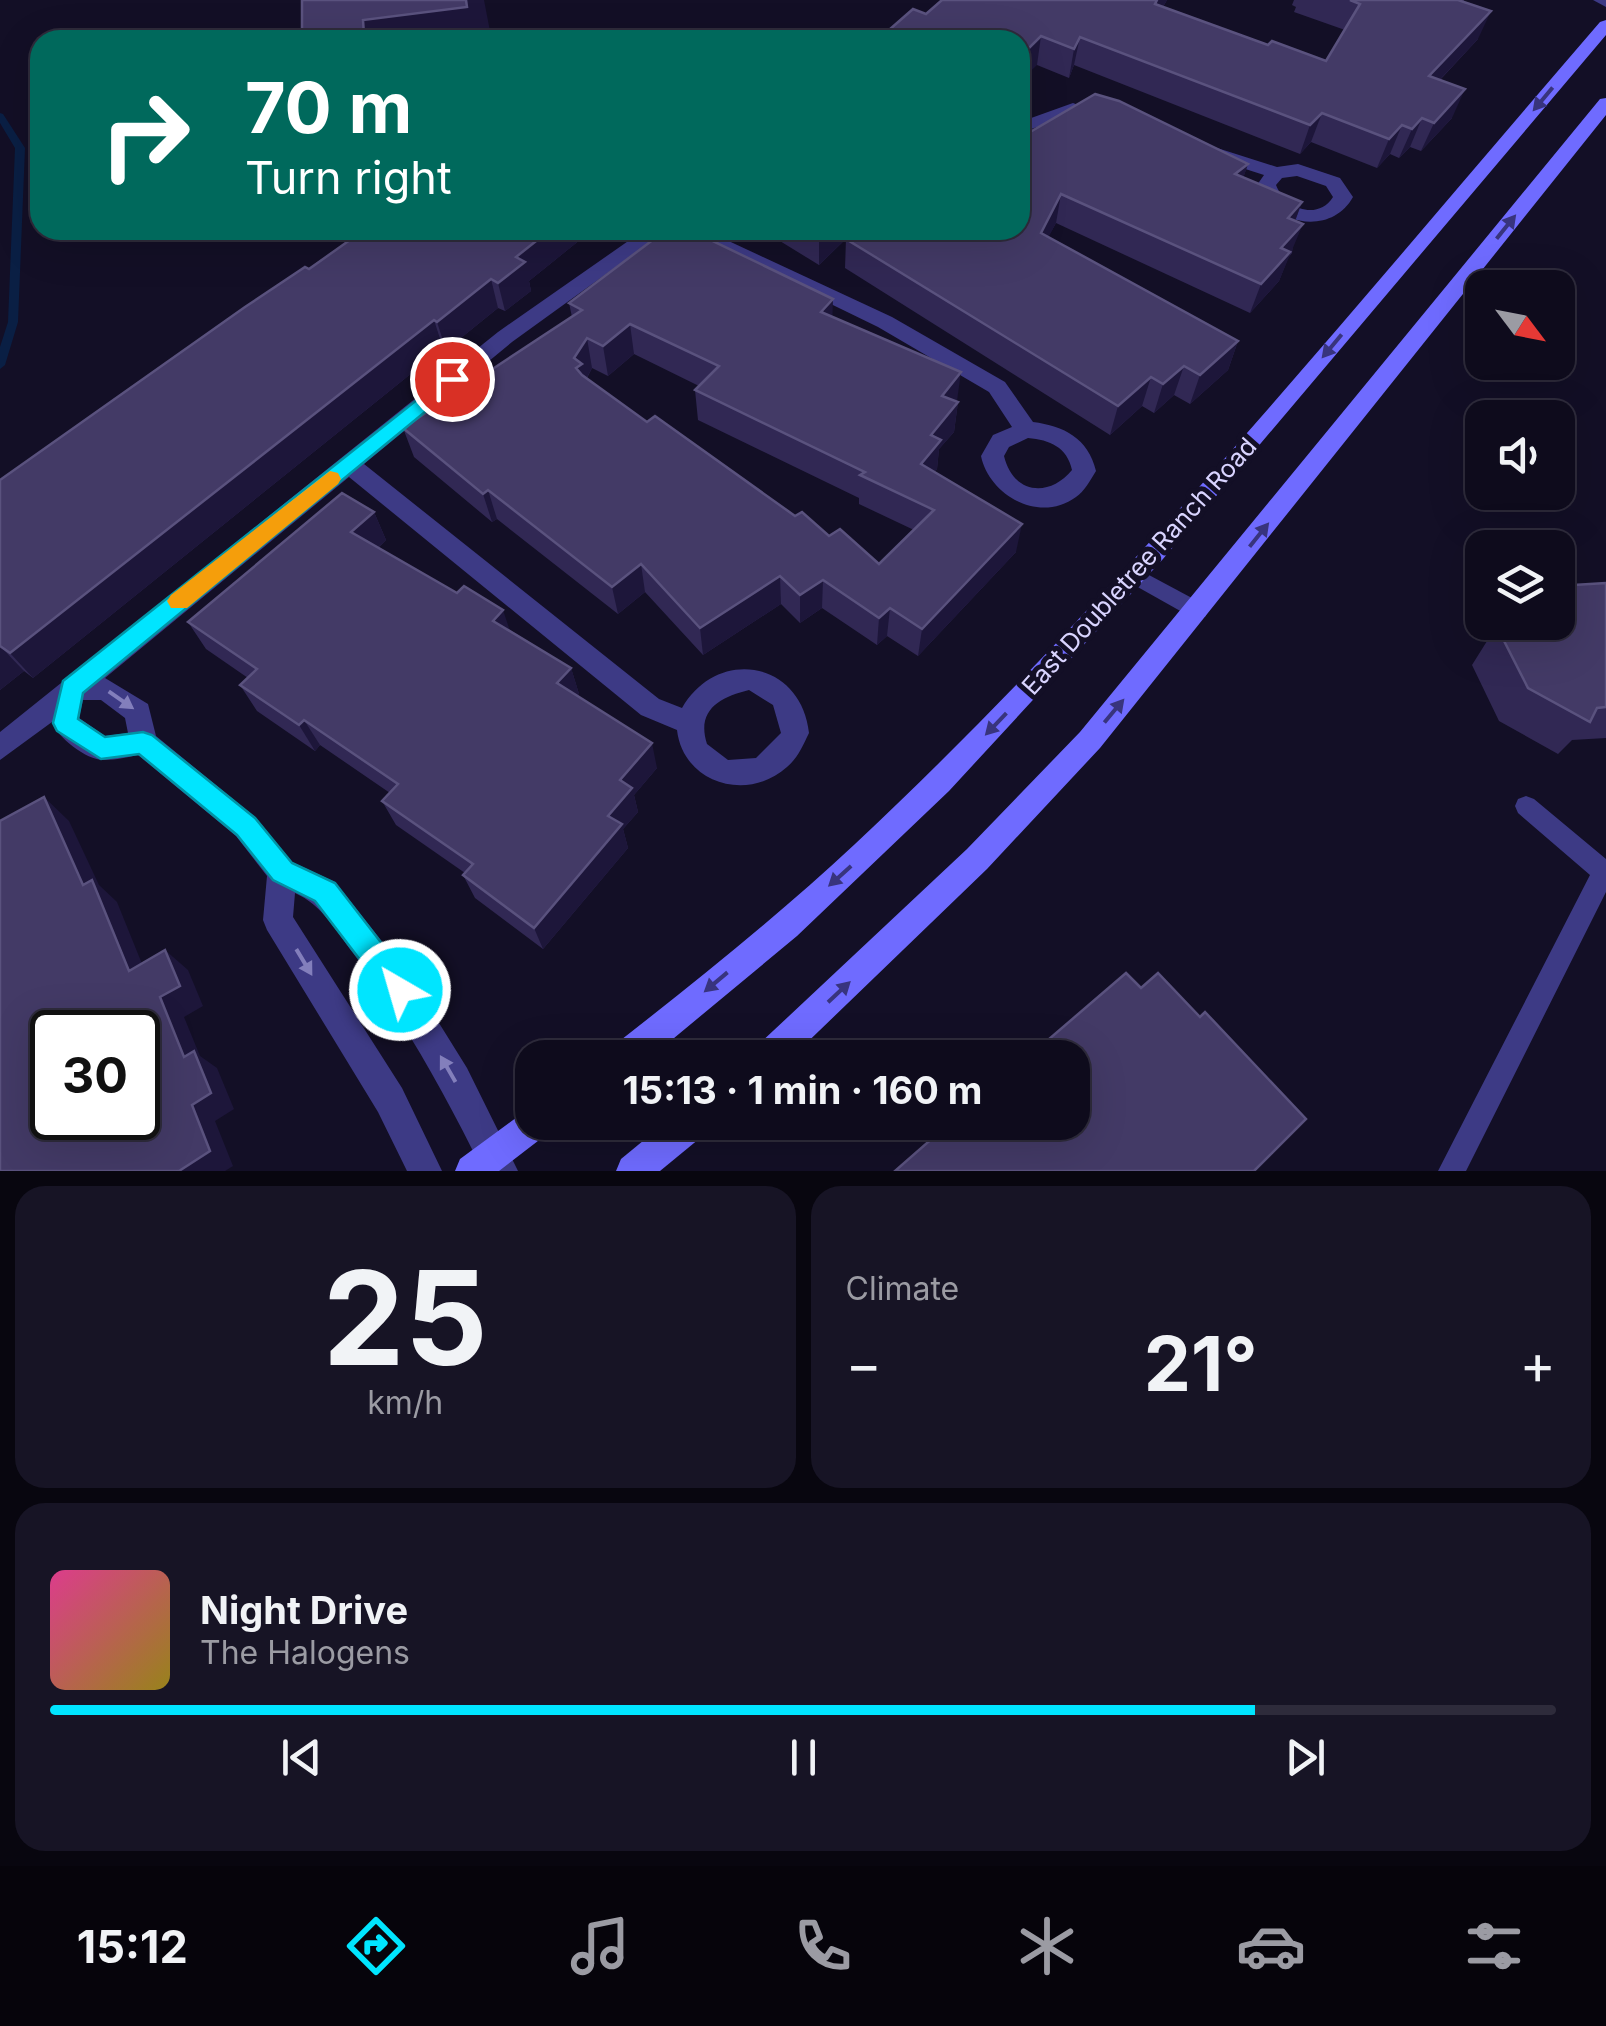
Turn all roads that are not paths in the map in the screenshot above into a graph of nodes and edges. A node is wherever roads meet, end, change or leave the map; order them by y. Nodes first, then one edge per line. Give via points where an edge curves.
1 (1606, 25) edge
2 (1606, 104) edge
3 (1030, 124) edge
4 (1122, 124) edge
5 (1195, 146) edge
6 (1276, 174) dead end
7 (643, 240) edge
8 (710, 240) edge
9 (1026, 430) dead end
10 (348, 464) junction
11 (1134, 575) junction
12 (1198, 611) junction
13 (72, 688) junction
14 (688, 722) dead end
15 (143, 742) junction
16 (0, 748) edge
17 (1526, 806) dead end
18 (282, 872) junction
19 (1605, 872) edge
20 (644, 1040) edge
21 (786, 1040) edge
22 (516, 1140) edge
23 (671, 1140) edge
24 (489, 1166) edge
25 (425, 1171) edge
26 (633, 1171) edge
27 (1452, 1171) edge

1 -> 11 main road, East Doubletree Ranch Road
12 -> 2 main road
3 - 4 street via 1074,108
5 - 6 street
7 - 10 street via 504,337
8 - 9 street via 884,322 997,386
10 - 13 street
10 - 14 street via 650,706
11 - 12 lane
11 -> 20 main road, East Doubletree Ranch Road via 889,832
21 -> 12 main road via 989,847
13 -> 15 street via 106,690 138,712
13 - 15 street via 65,723 101,748
13 - 16 street
15 - 18 street via 246,827
17 - 19 lane
24 -> 18 street via 454,1080 400,990 325,892
18 -> 25 street via 278,920 390,1100
19 - 27 lane
22 - 24 main road
23 - 26 main road

